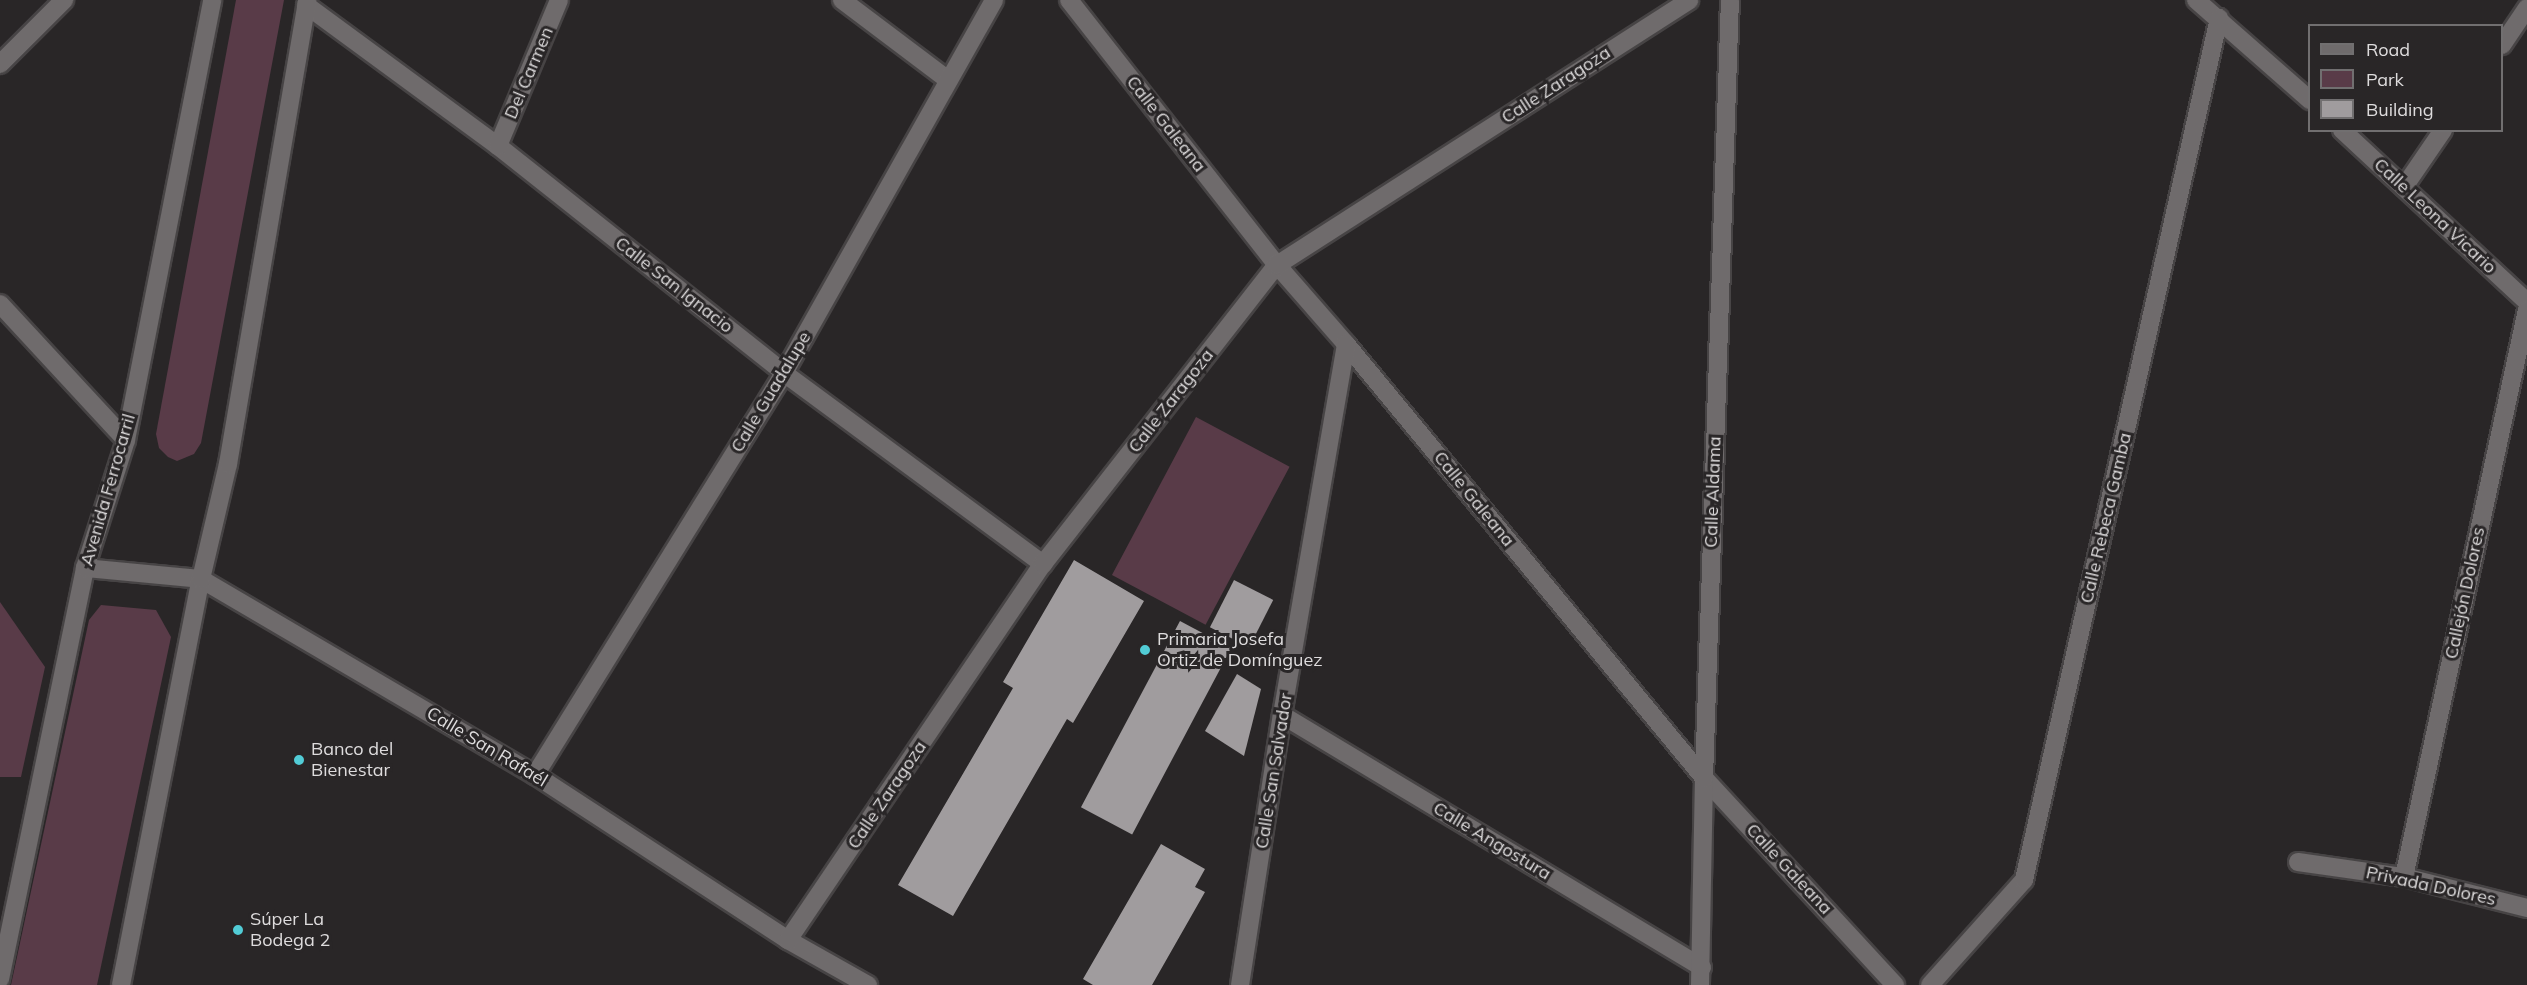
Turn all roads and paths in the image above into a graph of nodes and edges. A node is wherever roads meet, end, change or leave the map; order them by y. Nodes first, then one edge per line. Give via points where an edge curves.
1 (64, 0) edge
2 (212, 0) edge
3 (559, 0) edge
4 (842, 0) edge
5 (994, 0) edge
6 (1689, 0) edge
7 (1730, 0) edge
8 (2196, 0) edge
9 (1070, 1) edge
10 (307, 3) edge
11 (2527, 8) edge
12 (2219, 18) junction
13 (2503, 44) edge
14 (0, 64) edge
15 (948, 80) junction
16 (2308, 98) edge
17 (2344, 132) edge
18 (2442, 132) edge
19 (498, 146) junction
20 (2404, 187) junction
21 (1277, 265) junction
22 (2527, 302) edge
23 (0, 304) edge
24 (2527, 310) edge
25 (1346, 344) junction
26 (784, 373) junction
27 (126, 440) junction
28 (1043, 564) junction
29 (85, 568) junction
30 (201, 579) junction
31 (1282, 715) junction
32 (535, 775) junction
33 (1704, 778) junction
34 (2298, 862) dead end
35 (2404, 876) junction
36 (2527, 908) edge
37 (788, 940) junction
38 (1701, 976) edge
39 (0, 979) edge
40 (121, 985) edge
41 (868, 985) edge
42 (1240, 985) edge
43 (1895, 985) edge
44 (1930, 985) edge

1 - 14 street
2 - 27 street, Avenida Ferrocarril
3 - 19 street, Del Carmen
4 - 15 street
5 - 15 street, Calle Guadalupe
6 - 21 street, Calle Zaragoza
7 - 33 street, Calle Aldama
8 - 12 street
9 - 21 street, Calle Galeana
10 - 19 street, Calle San Ignacio
10 - 30 street via 228,464
11 - 13 street
12 - 16 street
12 - 44 street, Calle Rebeca Gamba via 2025,880
15 - 26 street, Calle Guadalupe
17 - 20 street, Calle Leona Vicario
18 - 20 street
19 - 26 street, Calle San Ignacio
20 - 22 street, Calle Leona Vicario
21 - 25 street, Calle Galeana
21 - 28 street, Calle Zaragoza
23 - 27 street
24 - 35 street, Callejón Dolores
25 - 31 street, Calle San Salvador
25 - 33 street, Calle Galeana
26 - 28 street, Calle San Ignacio
26 - 32 street, Calle Guadalupe
27 - 29 street, Avenida Ferrocarril
28 - 37 street, Calle Zaragoza
29 - 30 street, Calle San Rafaél
29 - 39 street, Avenida Ferrocarril
30 - 32 street, Calle San Rafaél
30 - 40 street
31 - 38 street, Calle Angostura
31 - 42 street, Calle San Salvador
32 - 37 street, Calle San Rafaél
33 - 38 street, Calle Aldama
33 - 43 street, Calle Galeana
34 - 35 street, Privada Dolores
35 - 36 street, Privada Dolores
37 - 41 street, Calle San Rafaél

